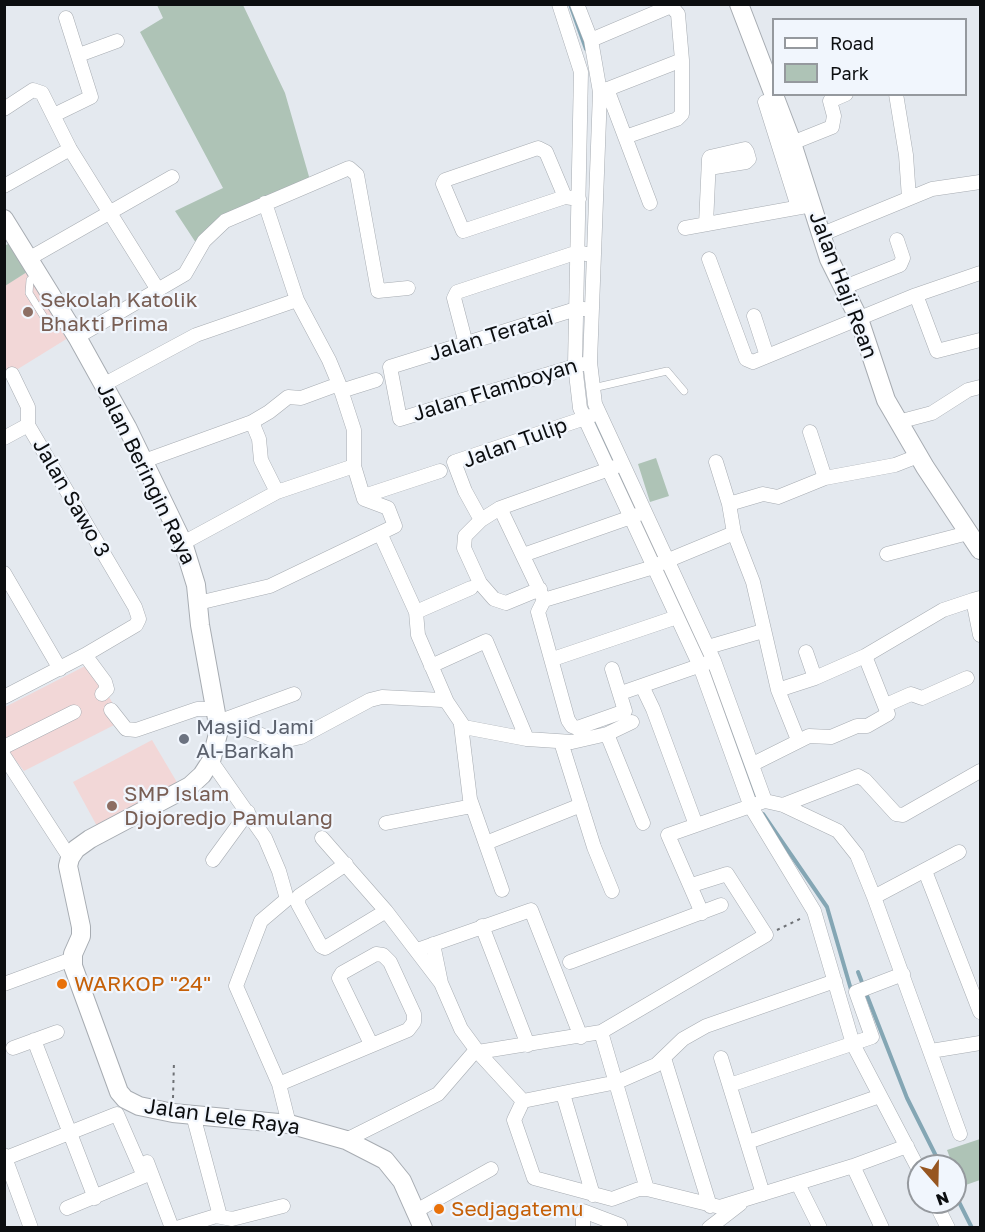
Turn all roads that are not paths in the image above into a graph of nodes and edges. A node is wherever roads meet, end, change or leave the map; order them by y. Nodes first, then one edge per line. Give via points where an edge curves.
1 (559, 4) edge
2 (577, 4) edge
3 (739, 4) edge
4 (66, 18) dead end
5 (591, 40) junction
6 (117, 41) dead end
7 (79, 55) junction
8 (682, 60) junction
9 (772, 91) edge
10 (602, 94) junction
11 (774, 96) edge
12 (841, 96) edge
13 (896, 96) edge
14 (581, 102) junction
15 (765, 102) dead end
16 (4, 109) edge
17 (54, 115) junction
18 (625, 137) junction
19 (792, 143) junction
20 (70, 149) junction
21 (709, 168) dead end
22 (172, 177) dead end
23 (981, 182) edge
24 (4, 186) edge
25 (565, 197) junction
26 (909, 198) junction
27 (579, 199) junction
28 (265, 203) junction
29 (650, 203) dead end
30 (805, 206) junction
31 (109, 212) junction
32 (4, 219) edge
33 (706, 224) junction
34 (685, 228) dead end
35 (820, 235) junction
36 (897, 240) dead end
37 (578, 252) junction
38 (594, 255) junction
39 (709, 260) dead end
40 (34, 265) junction
41 (981, 273) edge
42 (408, 288) dead end
43 (842, 288) junction
44 (158, 290) junction
45 (916, 295) junction
46 (297, 300) junction
47 (576, 309) junction
48 (592, 309) junction
49 (754, 316) dead end
50 (864, 317) junction
51 (72, 329) junction
52 (981, 340) edge
53 (466, 344) junction
54 (767, 356) junction
55 (590, 362) junction
56 (575, 366) junction
57 (12, 374) dead end
58 (376, 380) dead end
59 (103, 385) junction
60 (340, 387) junction
61 (981, 387) edge
62 (593, 388) junction
63 (684, 391) dead end
64 (591, 416) junction
65 (400, 418) joint
66 (252, 422) junction
67 (898, 422) junction
68 (28, 425) junction
69 (810, 432) dead end
70 (4, 438) edge
71 (918, 456) junction
72 (144, 461) junction
73 (716, 462) dead end
74 (354, 466) junction
75 (615, 467) junction
76 (440, 471) dead end
77 (825, 478) junction
78 (277, 492) junction
79 (364, 496) junction
80 (729, 504) junction
81 (500, 508) junction
82 (637, 515) junction
83 (481, 520) junction
84 (380, 533) junction
85 (734, 533) junction
86 (968, 533) junction
87 (183, 543) junction
88 (981, 550) edge
89 (887, 554) dead end
90 (523, 555) junction
91 (660, 563) junction
92 (4, 573) edge
93 (471, 588) dead end
94 (542, 595) junction
95 (977, 599) edge
96 (198, 603) junction
97 (416, 612) junction
98 (677, 617) junction
99 (763, 631) junction
100 (981, 635) edge
101 (708, 647) junction
102 (806, 652) dead end
103 (85, 655) junction
104 (865, 657) junction
105 (553, 659) junction
106 (707, 664) junction
107 (431, 666) junction
108 (60, 669) junction
109 (612, 669) dead end
110 (815, 678) junction
111 (967, 678) dead end
112 (642, 686) junction
113 (778, 690) junction
114 (621, 693) junction
115 (102, 694) dead end
116 (294, 694) dead end
117 (4, 697) edge
118 (447, 702) junction
119 (887, 709) junction
120 (111, 710) dead end
121 (74, 712) dead end
122 (218, 715) junction
123 (626, 720) junction
124 (461, 725) junction
125 (608, 734) junction
126 (527, 739) junction
127 (798, 740) junction
128 (561, 742) junction
129 (4, 747) edge
130 (4, 756) edge
131 (211, 761) junction
132 (753, 764) junction
133 (981, 771) edge
134 (758, 804) junction
135 (581, 805) junction
136 (783, 805) junction
137 (472, 806) junction
138 (248, 812) junction
139 (386, 823) dead end
140 (643, 823) dead end
141 (696, 825) junction
142 (322, 838) dead end
143 (486, 843) junction
144 (959, 852) dead end
145 (70, 858) junction
146 (213, 860) dead end
147 (346, 864) junction
148 (925, 871) junction
149 (692, 885) junction
150 (502, 890) dead end
151 (612, 891) dead end
152 (874, 897) junction
153 (721, 905) dead end
154 (386, 911) junction
155 (702, 913) junction
156 (482, 926) junction
157 (433, 944) junction
158 (417, 950) junction
159 (72, 959) junction
160 (570, 962) dead end
161 (903, 974) junction
162 (836, 981) junction
163 (441, 983) junction
164 (4, 984) edge
165 (978, 997) edge
166 (981, 1012) edge
167 (57, 1032) dead end
168 (601, 1032) junction
169 (581, 1037) junction
170 (34, 1040) junction
171 (981, 1043) edge
172 (371, 1044) junction
173 (853, 1044) junction
174 (528, 1045) junction
175 (14, 1047) dead end
176 (477, 1051) junction
177 (931, 1051) junction
178 (664, 1058) junction
179 (721, 1058) dead end
180 (617, 1082) junction
181 (279, 1084) junction
182 (730, 1085) junction
183 (119, 1092) junction
184 (563, 1094) junction
185 (879, 1096) junction
186 (523, 1101) junction
187 (193, 1115) junction
188 (289, 1124) junction
189 (70, 1134) junction
190 (960, 1134) dead end
191 (346, 1140) junction
192 (748, 1142) junction
193 (907, 1146) junction
194 (911, 1154) edge
195 (5, 1157) edge
196 (852, 1166) junction
197 (491, 1169) dead end
198 (798, 1184) junction
199 (647, 1189) junction
200 (763, 1194) junction
201 (593, 1195) junction
202 (95, 1198) junction
203 (741, 1201) junction
204 (284, 1206) dead end
205 (710, 1206) junction
206 (67, 1208) dead end
207 (220, 1216) junction
208 (420, 1219) edge
209 (620, 1225) dead end
210 (31, 1227) edge
211 (175, 1227) edge
212 (583, 1227) edge
213 (709, 1227) edge
214 (820, 1227) edge
215 (882, 1227) edge

1 - 14 street via 579,65
2 - 5 street
3 - 9 street, Jalan Haji Rean
4 - 7 street
5 - 8 street via 671,6 678,14
5 - 10 street
6 - 7 street
7 - 17 street via 91,98
8 - 10 street
8 - 18 street via 680,117
10 - 14 street
10 - 18 street
10 - 38 street
11 - 19 street, Jalan Haji Rean
12 - 19 street via 830,101 832,128
13 - 26 street
14 - 27 street
15 - 30 street
16 - 17 street via 39,90
17 - 20 street
18 - 29 street
19 - 30 street, Jalan Haji Rean
20 - 24 street
20 - 31 street
21 - 33 street
22 - 31 street
23 - 26 street via 938,187
25 - 25 street via 462,231 442,184 538,148 546,152
25 - 27 street
26 - 35 street
27 - 37 street
28 - 42 street via 340,171 354,170 378,291
28 - 44 street via 214,229 184,274
28 - 46 street
30 - 33 street
30 - 35 street, Jalan Haji Rean
31 - 40 street
31 - 44 street
32 - 40 street, Jalan Beringin Raya
33 - 34 street
35 - 43 street, Jalan Haji Rean
36 - 43 street via 903,258 900,265
37 - 38 street
37 - 47 street
37 - 53 street via 457,292 454,298
38 - 48 street
39 - 54 street via 746,359 753,362
40 - 51 street, Jalan Beringin Raya
41 - 45 street
43 - 50 street, Jalan Haji Rean
44 - 51 street
45 - 50 street
45 - 52 street via 937,351
46 - 59 street via 196,335
46 - 60 street
47 - 48 street, Jalan Teratai
47 - 53 street, Jalan Teratai
47 - 56 street
48 - 55 street
49 - 54 street
50 - 54 street
50 - 67 street, Jalan Haji Rean via 886,400
51 - 59 street, Jalan Beringin Raya
53 - 65 street, Jalan Teratai via 390,367
55 - 56 street, Jalan Flamboyan
55 - 62 street
56 - 64 street via 578,401
56 - 65 street, Jalan Flamboyan
57 - 68 street, Jalan Sawo 3 via 28,406
58 - 60 street
59 - 72 street, Jalan Beringin Raya
60 - 66 street via 301,398 288,397
60 - 74 street via 354,430
61 - 67 street via 968,390 932,413
62 - 63 lane via 667,371
62 - 64 street
64 - 75 street
64 - 83 street, Jalan Tulip via 454,462
66 - 72 street
66 - 78 street via 261,460
67 - 71 street, Jalan Haji Rean
68 - 70 street
68 - 103 street, Jalan Sawo 3 via 139,620
69 - 77 street
71 - 77 street via 895,465
71 - 86 street, Jalan Haji Rean
72 - 87 street, Jalan Beringin Raya
73 - 80 street
74 - 78 street
74 - 79 street
75 - 81 street
75 - 82 street
76 - 79 street
77 - 80 street via 778,497 764,495
78 - 87 street
79 - 84 street via 366,501 390,510 395,526
80 - 85 street
81 - 83 street
81 - 90 street
82 - 90 street
82 - 91 street
83 - 94 street via 464,541 480,583 494,599 507,603
84 - 96 street via 270,586
84 - 97 street
85 - 91 street
85 - 99 street via 753,582
86 - 88 street, Jalan Haji Rean
86 - 89 street
87 - 96 street, Jalan Beringin Raya via 193,570
90 - 94 street
91 - 94 street
91 - 98 street
91 - 101 street
92 - 108 street
93 - 97 street
94 - 105 street via 538,612
95 - 100 street
95 - 104 street via 943,610
96 - 122 street, Jalan Beringin Raya
97 - 107 street via 418,635
98 - 105 street
98 - 106 street
99 - 101 street
99 - 113 street
101 - 106 street
102 - 110 street
103 - 108 street
103 - 115 street via 105,682 107,689
104 - 110 street
104 - 119 street
105 - 123 street via 572,726
106 - 112 street
106 - 132 street
106 - 134 street
107 - 118 street
107 - 126 street via 486,641
108 - 117 street
109 - 114 street
110 - 113 street
111 - 119 street via 922,698 911,694
112 - 114 street
112 - 141 street
113 - 127 street
114 - 123 street
116 - 122 street
118 - 122 street via 391,697 370,700 285,742
118 - 124 street
119 - 127 street via 867,726 831,737 812,735
120 - 122 street via 126,729 136,730 197,709
121 - 129 street
122 - 131 street, Jalan Beringin Raya via 218,740
123 - 125 street
124 - 126 street
124 - 137 street
125 - 128 street
125 - 140 street
126 - 128 street
127 - 132 street
128 - 135 street
130 - 145 street
131 - 138 street
131 - 145 street, Jalan Beringin Raya via 190,786 90,839
132 - 134 street
133 - 136 street via 903,815 896,814 858,776
134 - 136 street
134 - 141 street
134 - 162 street via 814,911
135 - 143 street
135 - 151 street
136 - 152 street via 838,831 858,855
137 - 139 street
137 - 143 street
138 - 146 street
138 - 181 street via 265,838 287,899 261,921 236,988
141 - 149 street via 667,838
142 - 147 street
143 - 150 street
144 - 148 street
145 - 159 street via 68,866 81,936
147 - 154 street
147 - 154 street via 299,897 298,904 321,946 326,948
148 - 152 street
148 - 165 street
149 - 155 street
149 - 168 street via 727,874 766,935
152 - 161 street
153 - 155 street
154 - 158 street
155 - 160 street
156 - 157 street
156 - 169 street via 531,910
156 - 174 street
157 - 158 street
157 - 163 street
158 - 163 street
159 - 164 street
159 - 183 street, Jalan Lele Raya
161 - 173 street via 856,994 872,1037
161 - 177 street
162 - 173 street
162 - 178 street via 706,1026 683,1039
163 - 176 street via 461,1029
165 - 166 street
167 - 170 street
168 - 169 street
168 - 180 street
169 - 174 street
170 - 175 street
170 - 189 street
171 - 177 street
172 - 172 street via 408,1030 414,1023 414,1014 390,962 376,954 339,978
172 - 181 street
173 - 182 street
173 - 185 street
174 - 176 street
176 - 186 street
176 - 191 street via 438,1094
177 - 190 street
178 - 180 street
178 - 205 street
179 - 182 street
180 - 184 street
180 - 199 street
181 - 188 street
182 - 192 street
183 - 187 street, Jalan Lele Raya via 125,1100 139,1106
183 - 211 street
184 - 186 street
184 - 201 street
185 - 192 street
185 - 193 street
186 - 201 street via 514,1120 534,1178
187 - 188 street, Jalan Lele Raya
187 - 207 street
188 - 191 street, Jalan Lele Raya
189 - 195 street
189 - 202 street
189 - 202 street via 117,1114 144,1176
191 - 208 street, Jalan Lele Raya via 385,1160 402,1181
192 - 200 street
193 - 194 street
193 - 196 street
195 - 210 street
196 - 198 street
196 - 215 street
197 - 208 street
198 - 200 street
198 - 214 street
199 - 201 street via 612,1199
199 - 205 street
200 - 203 street
202 - 206 street
203 - 205 street
203 - 213 street via 739,1207
204 - 207 street via 232,1219
207 - 211 street
209 - 212 street via 583,1211

